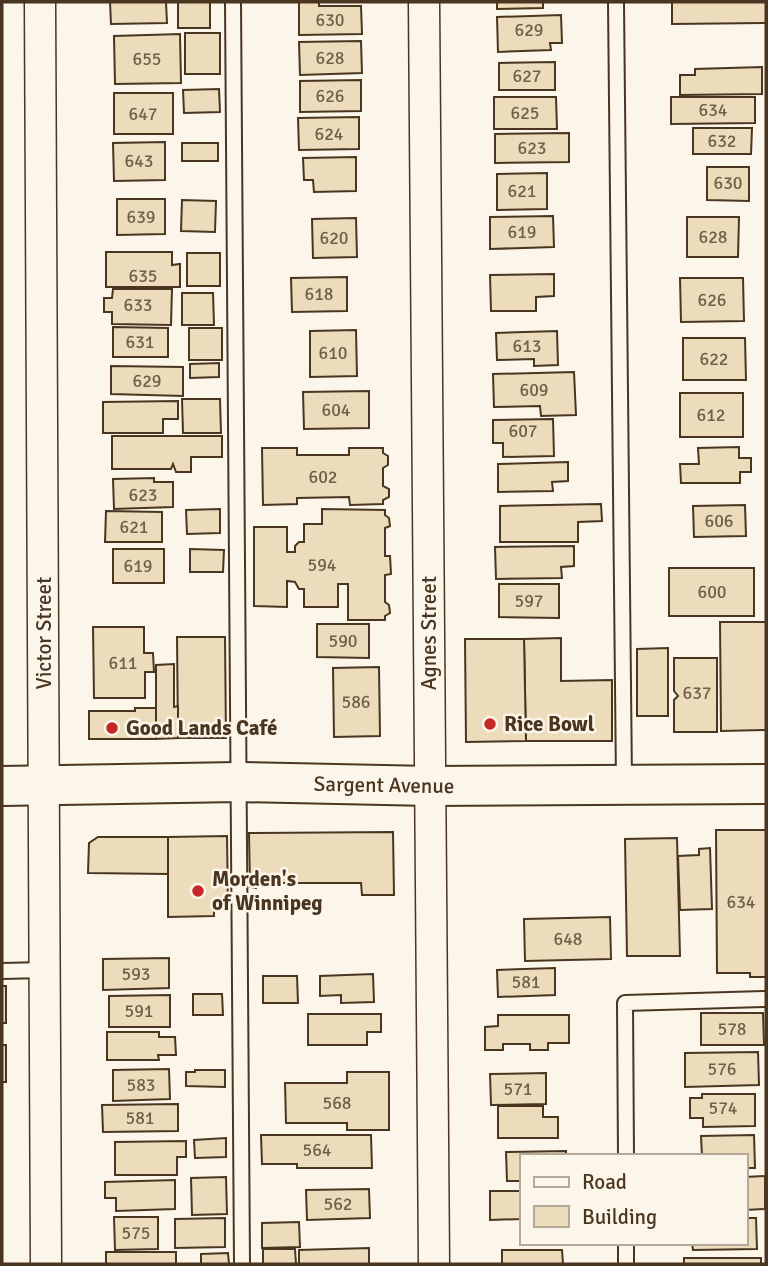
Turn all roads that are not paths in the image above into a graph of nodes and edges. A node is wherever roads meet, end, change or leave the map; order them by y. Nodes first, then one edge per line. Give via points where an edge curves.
1 (40, 2) edge
2 (233, 2) edge
3 (424, 2) edge
4 (616, 2) edge
5 (238, 782) junction
6 (766, 784) edge
7 (624, 785) junction
8 (2, 786) edge
9 (44, 786) junction
10 (430, 786) junction
11 (44, 970) junction
12 (2, 971) edge
13 (766, 999) edge
14 (626, 1154) edge
15 (626, 1245) edge
16 (46, 1264) edge
17 (242, 1264) edge
18 (433, 1264) edge
19 (626, 1264) edge

1 - 9 street, Victor Street
2 - 5 lane
3 - 10 street, Agnes Street
4 - 7 lane
5 - 9 main road, Sargent Avenue
5 - 10 main road, Sargent Avenue
5 - 17 lane
6 - 7 main road, Sargent Avenue
7 - 10 main road, Sargent Avenue
8 - 9 main road, Sargent Avenue
9 - 11 street, Victor Street
10 - 18 street, Agnes Street
11 - 12 lane
11 - 16 street, Victor Street
13 - 14 lane via 625,1003
15 - 19 lane

